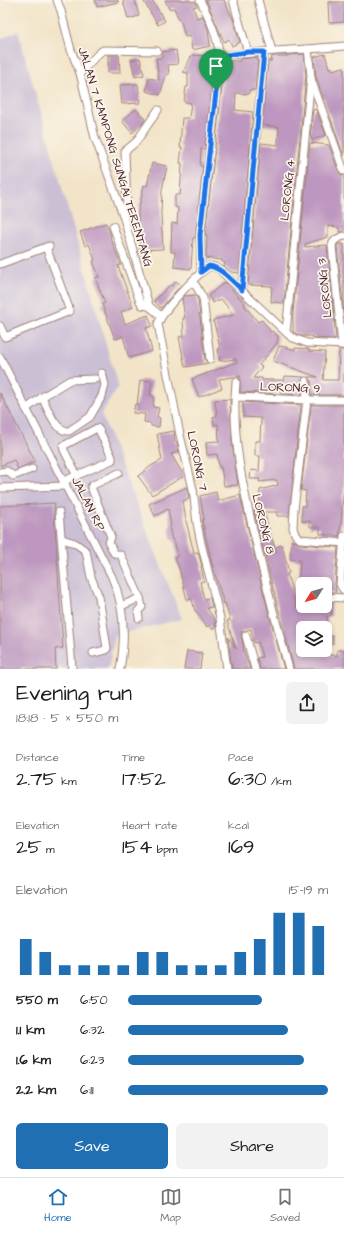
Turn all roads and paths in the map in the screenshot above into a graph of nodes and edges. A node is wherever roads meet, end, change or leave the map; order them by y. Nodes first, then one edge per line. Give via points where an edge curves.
1 (57, 0) edge
2 (200, 0) edge
3 (233, 0) edge
4 (258, 0) edge
5 (344, 46) edge
6 (308, 49) junction
7 (157, 51) dead end
8 (248, 52) junction
9 (268, 52) junction
10 (220, 56) junction
11 (80, 73) junction
12 (311, 77) junction
13 (158, 110) dead end
14 (344, 171) edge
15 (122, 215) junction
16 (113, 226) dead end
17 (344, 236) edge
18 (0, 264) edge
19 (201, 272) junction
20 (192, 282) junction
21 (242, 290) junction
22 (149, 306) junction
23 (161, 316) junction
24 (0, 326) edge
25 (286, 332) junction
26 (343, 345) edge
27 (0, 357) edge
28 (210, 359) dead end
29 (102, 373) dead end
30 (95, 379) dead end
31 (306, 381) dead end
32 (236, 382) dead end
33 (42, 397) junction
34 (235, 397) junction
35 (307, 400) junction
36 (344, 400) edge
37 (26, 409) junction
38 (32, 470) dead end
39 (0, 472) edge
40 (119, 473) dead end
41 (78, 476) junction
42 (65, 484) junction
43 (0, 488) edge
44 (59, 512) dead end
45 (344, 536) edge
46 (62, 539) junction
47 (344, 543) edge
48 (344, 590) edge
49 (332, 597) edge
50 (140, 598) junction
51 (344, 598) edge
52 (121, 606) junction
53 (139, 618) dead end
54 (246, 636) dead end
55 (93, 653) dead end
56 (74, 668) edge
57 (120, 669) edge
58 (227, 669) edge
59 (255, 669) edge
60 (289, 669) edge

1 - 11 street, JALAN 7 KAMPONG SUNGAI TERENTANG
2 - 10 street via 211,20
3 - 8 street
4 - 9 street
5 - 6 street
6 - 9 street
6 - 12 street, LORONG 4
7 - 11 street via 104,50
8 - 9 street
8 - 10 street
9 - 21 street
10 - 19 street via 200,235
11 - 15 street, JALAN 7 KAMPONG SUNGAI TERENTANG via 95,138
12 - 14 street
12 - 25 street, LORONG 4
13 - 15 street via 136,142 125,151 127,212
15 - 22 street, JALAN 7 KAMPONG SUNGAI TERENTANG
16 - 22 street via 139,299 142,305
17 - 26 street, LORONG 3 via 332,243
18 - 24 street via 47,246 70,311 5,337
19 - 20 street
19 - 21 street via 209,266 215,267
20 - 23 street
20 - 28 street via 203,298
21 - 25 street
22 - 23 street
23 - 58 street, LORONG 7 via 159,332 193,489 201,543 220,618
25 - 26 street via 291,338 307,343
27 - 37 street, JALAN RP
29 - 33 street via 105,385 102,396 90,417 69,431 60,429
30 - 33 street via 70,380
31 - 35 street
32 - 34 street, LORONG 8
33 - 37 street
34 - 35 street, LORONG 9
34 - 60 street, LORONG 8 via 236,448 244,492
35 - 36 street, LORONG 9
35 - 47 street via 293,528 300,539
37 - 42 street, JALAN RP
38 - 39 street via 13,476 7,471
40 - 50 street via 91,487 111,537 109,542 114,553 121,555
41 - 41 street via 63,446 97,428 112,460
41 - 42 street
42 - 43 street
42 - 52 street, JALAN RP via 112,577
44 - 46 street
45 - 47 street
46 - 55 street via 86,550 91,577 99,597 107,648
46 - 56 street
47 - 48 street via 340,584
49 - 51 street
50 - 52 street
50 - 53 street via 142,607 138,611
52 - 57 street, JALAN RP via 124,640
54 - 59 street

